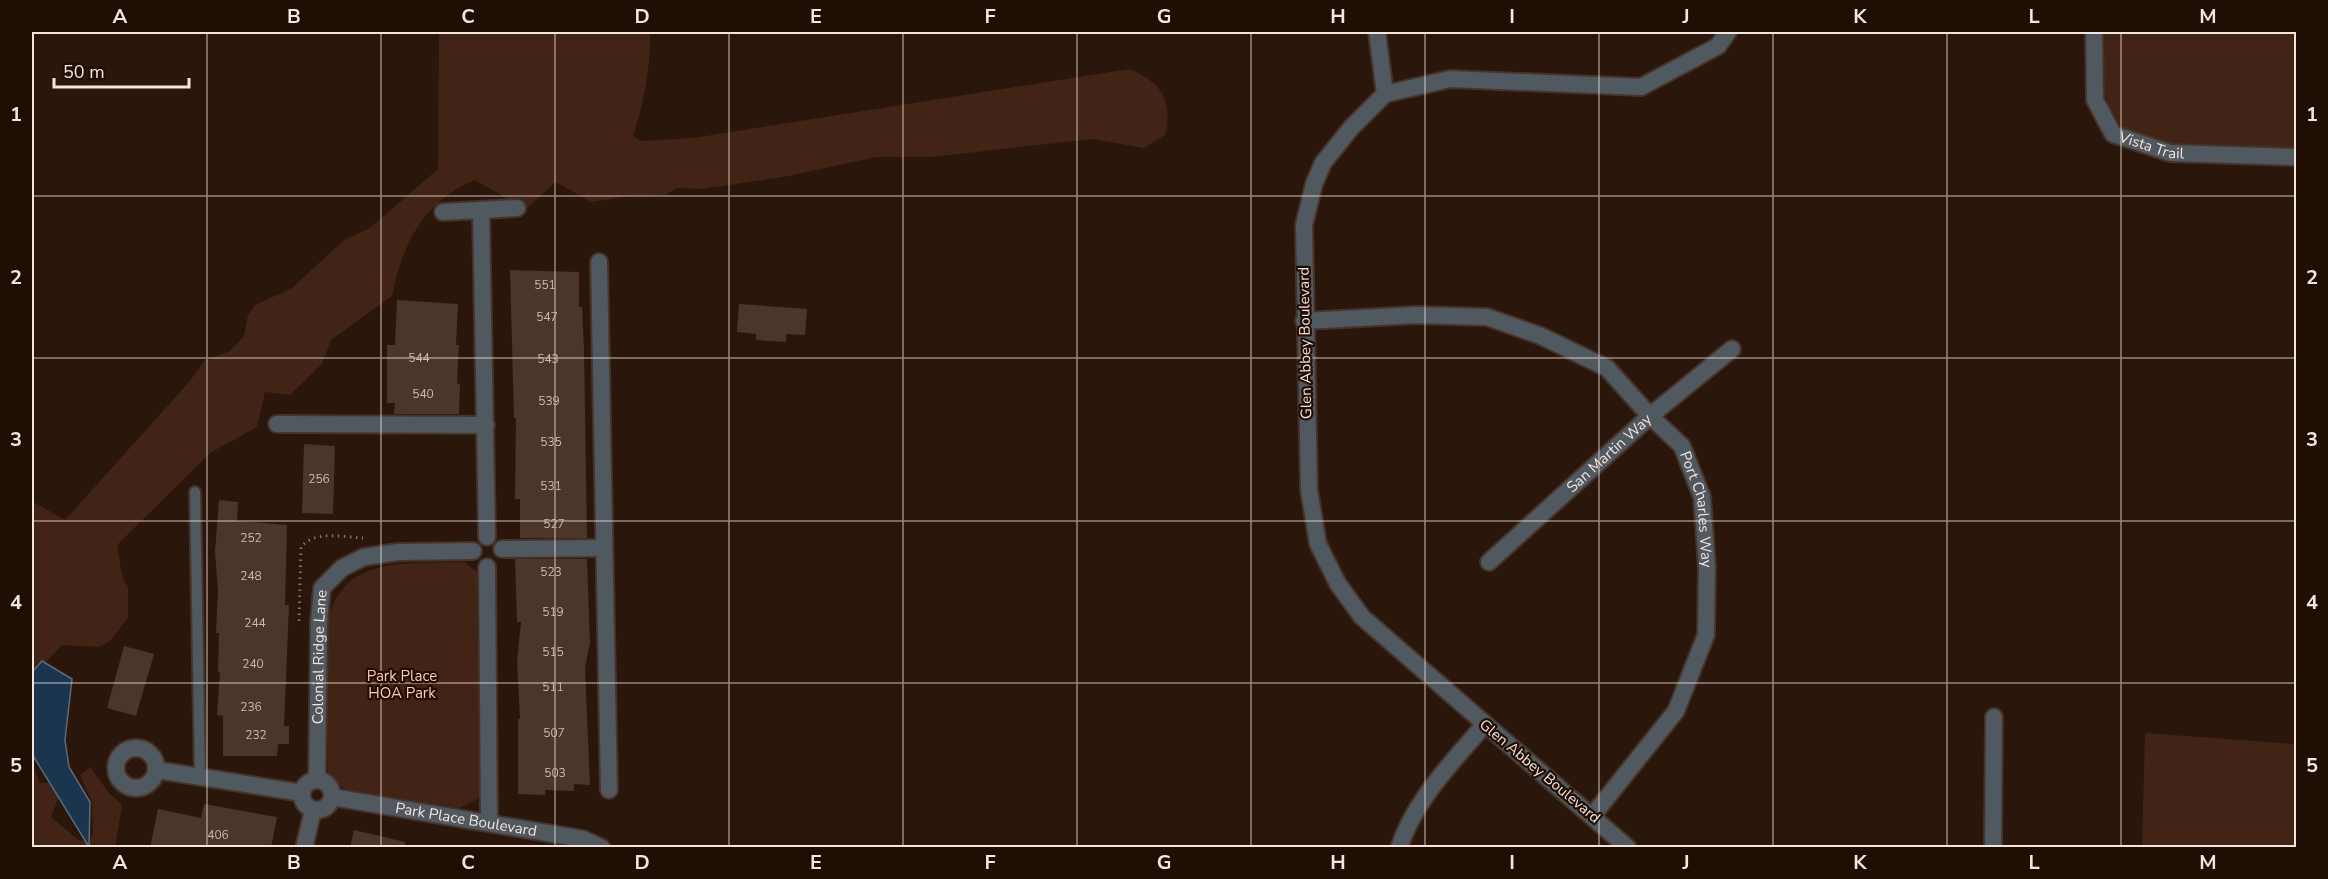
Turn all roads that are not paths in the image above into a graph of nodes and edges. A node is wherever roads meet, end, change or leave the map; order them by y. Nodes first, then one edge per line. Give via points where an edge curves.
1 (1377, 32) edge
2 (1728, 32) edge
3 (2094, 32) edge
4 (1385, 94) junction
5 (2296, 157) edge
6 (517, 208) dead end
7 (481, 210) junction
8 (443, 212) dead end
9 (599, 262) dead end
10 (1304, 321) junction
11 (1732, 349) dead end
12 (1650, 416) junction
13 (277, 424) dead end
14 (486, 426) junction
15 (195, 492) dead end
16 (487, 537) junction
17 (604, 548) junction
18 (502, 549) junction
19 (473, 551) junction
20 (1489, 562) dead end
21 (487, 567) junction
22 (1994, 717) dead end
23 (1484, 725) junction
24 (157, 770) dead end
25 (200, 776) junction
26 (317, 780) junction
27 (609, 790) dead end
28 (302, 794) junction
29 (332, 797) junction
30 (313, 810) junction
31 (1593, 815) junction
32 (489, 822) junction
33 (304, 848) edge
34 (602, 848) edge
35 (1399, 848) edge
36 (1628, 848) edge
37 (1993, 848) edge

1 - 4 street
2 - 4 street via 1718,46 1641,87 1450,79
3 - 5 street, Vista Trail via 2095,99 2113,134 2170,153
4 - 10 street, Glen Abbey Boulevard via 1323,163 1314,184 1304,225
6 - 7 street
7 - 8 street
7 - 14 street
9 - 17 street
10 - 12 street, Port Charles Way via 1417,315 1487,317 1540,336 1607,368
10 - 23 street, Glen Abbey Boulevard via 1309,490 1318,544 1338,584 1362,617
11 - 12 street, San Martin Way
12 - 20 street, San Martin Way
12 - 31 street, Port Charles Way via 1682,446 1702,497 1706,635 1676,711
13 - 14 street
14 - 16 street
15 - 25 lane
16 - 18 street via 498,541
16 - 19 street via 479,539
17 - 18 street
17 - 27 street
18 - 21 street via 498,563
19 - 21 street via 476,561
19 - 26 street, Colonial Ridge Lane via 398,552 364,557 342,568 322,588
21 - 32 street
22 - 37 street
23 - 31 street, Glen Abbey Boulevard
23 - 35 street via 1428,792
24 - 25 street
25 - 28 street
26 - 28 street via 309,782
26 - 29 street via 329,788
28 - 30 street via 306,806
29 - 30 street via 324,808
29 - 32 street, Park Place Boulevard
30 - 33 street
31 - 36 street, Glen Abbey Boulevard
32 - 34 street, Park Place Boulevard via 583,839

